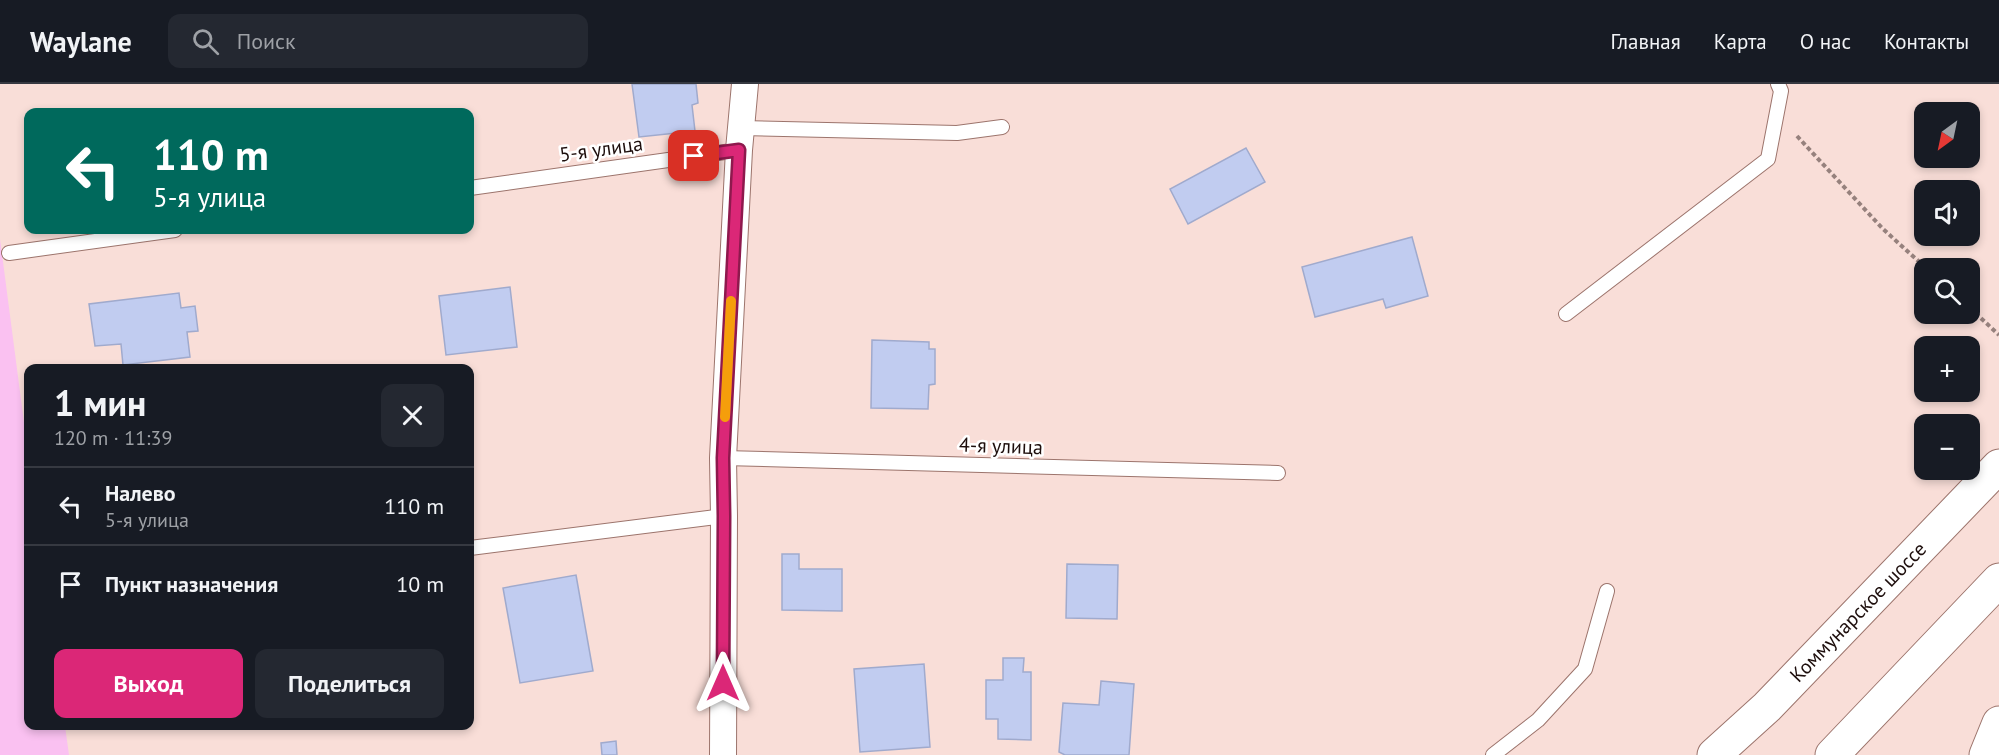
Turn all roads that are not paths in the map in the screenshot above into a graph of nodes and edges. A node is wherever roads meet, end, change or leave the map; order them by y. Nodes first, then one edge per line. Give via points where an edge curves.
1 (745, 84) edge
2 (1778, 84) edge
3 (1002, 127) dead end
4 (739, 139) junction
5 (474, 187) edge
6 (146, 234) edge
7 (9, 253) dead end
8 (1566, 314) dead end
9 (723, 458) junction
10 (1999, 465) edge
11 (1278, 473) dead end
12 (724, 516) junction
13 (474, 547) edge
14 (1999, 580) edge
15 (1607, 591) dead end
16 (1999, 723) edge
17 (723, 755) edge
18 (1493, 755) edge
19 (1714, 755) edge
20 (1832, 755) edge
21 (1986, 755) edge

1 - 4 street
2 - 8 lane via 1781,91 1768,159
3 - 4 lane, 5-я улица via 957,134
4 - 5 lane, 5-я улица
4 - 9 street
6 - 7 lane
9 - 11 lane, 4-я улица
9 - 12 street
10 - 19 main road, Коммунарское шоссе via 1767,707
12 - 13 lane
12 - 17 street
14 - 20 main road
15 - 18 lane via 1585,669 1538,720
16 - 21 main road

